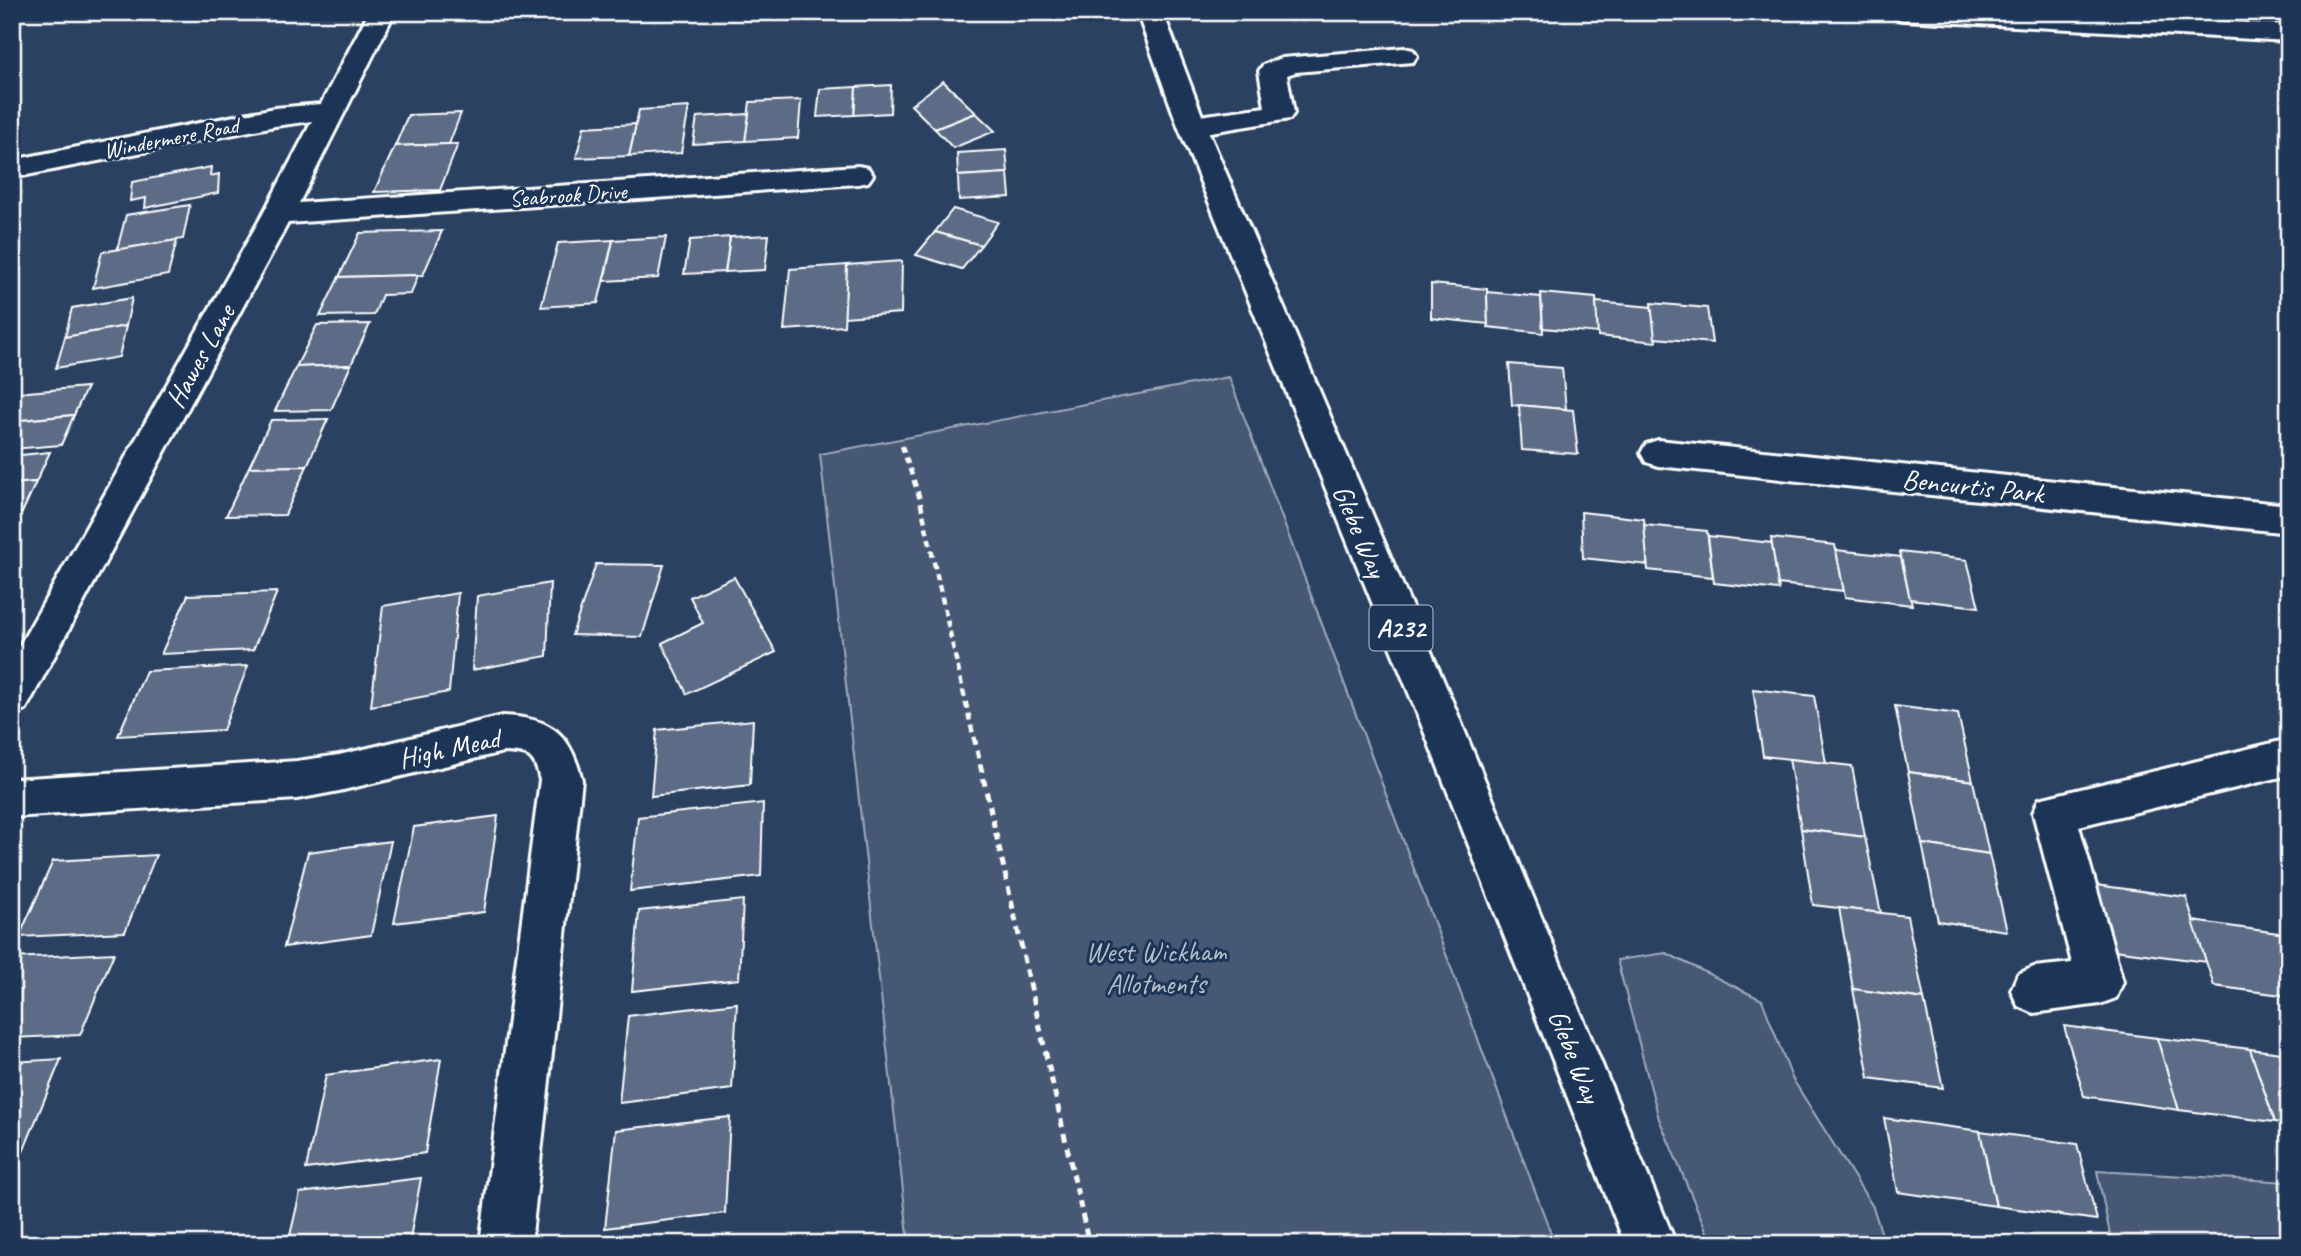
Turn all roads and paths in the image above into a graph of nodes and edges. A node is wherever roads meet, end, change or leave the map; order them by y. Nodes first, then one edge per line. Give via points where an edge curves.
1 (382, 12) edge
2 (1150, 12) edge
3 (1903, 12) edge
4 (2289, 33) edge
5 (1404, 57) dead end
6 (330, 111) junction
7 (1192, 126) junction
8 (12, 169) edge
9 (858, 175) dead end
10 (278, 214) junction
11 (902, 446) dead end
12 (1658, 453) dead end
13 (2289, 519) edge
14 (12, 697) edge
15 (2289, 757) edge
16 (12, 798) edge
17 (2034, 990) dead end
18 (505, 1244) edge
19 (1089, 1244) edge
20 (1651, 1244) edge

1 - 6 main road, Hawes Lane
2 - 7 main road, Glebe Way / A232
3 - 4 main road
5 - 7 main road via 1292,64 1273,71 1280,113
6 - 8 main road, Windermere Road via 275,117
6 - 10 main road, Hawes Lane
7 - 20 main road, Glebe Way / A232 via 1433,703
9 - 10 main road, Seabrook Drive
10 - 14 main road, Hawes Lane
11 - 19 path via 919,496
12 - 13 main road, Bencurtis Park
15 - 17 main road via 2054,813 2100,982
16 - 18 main road, High Mead via 297,780 503,734 545,741 556,758 561,780

